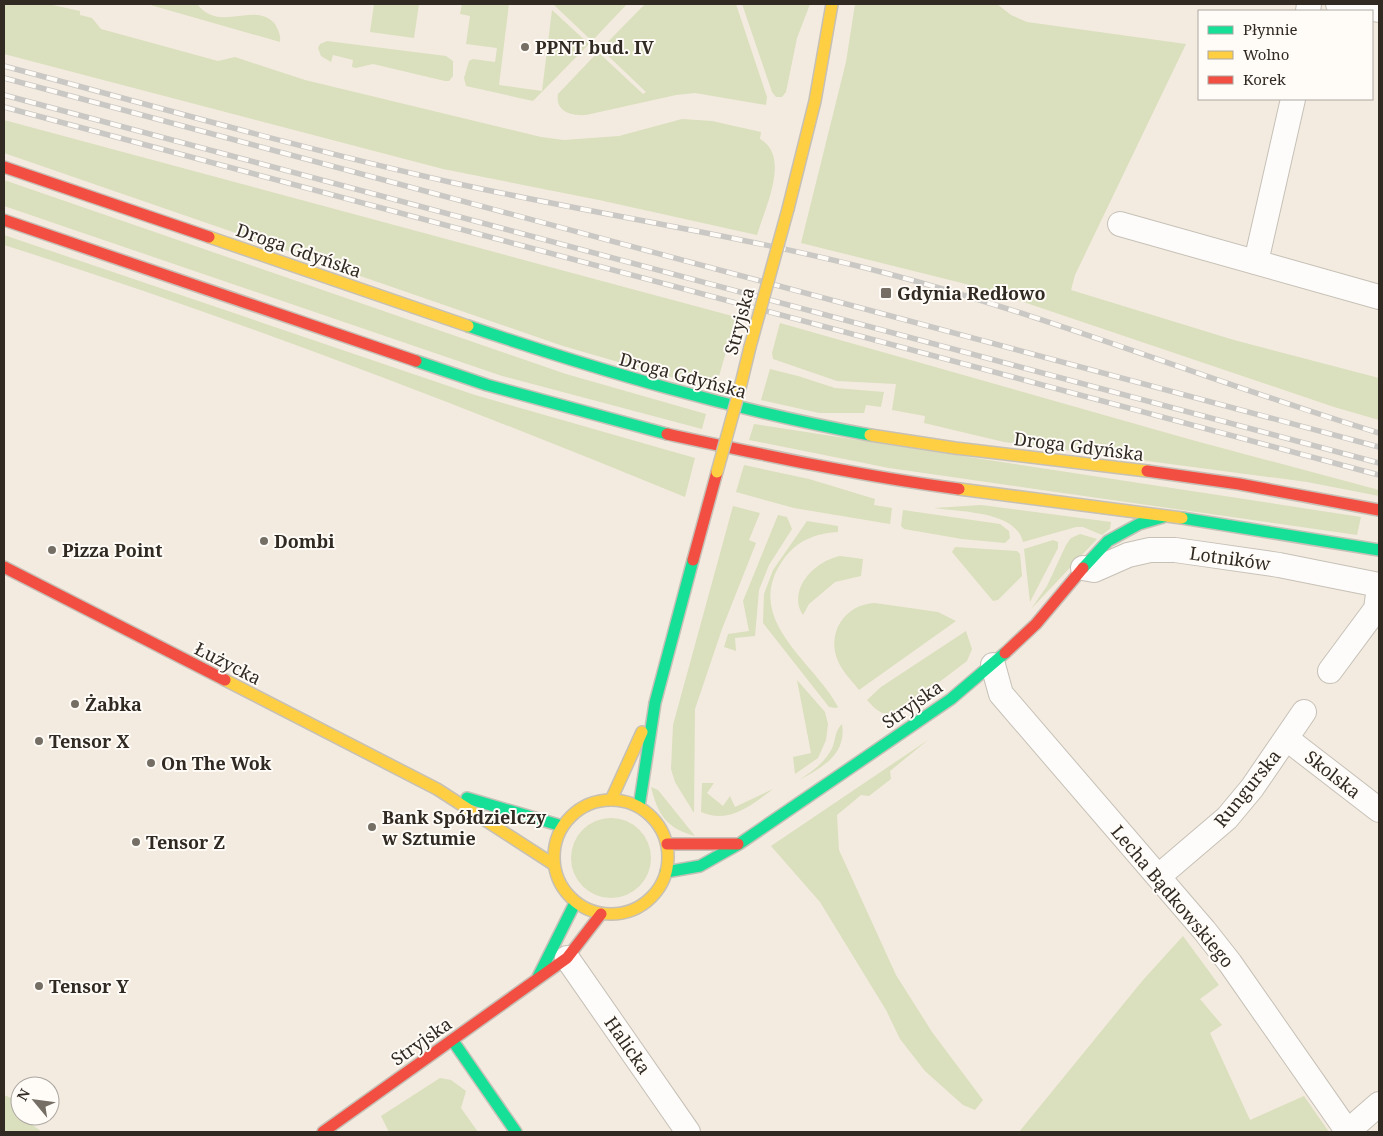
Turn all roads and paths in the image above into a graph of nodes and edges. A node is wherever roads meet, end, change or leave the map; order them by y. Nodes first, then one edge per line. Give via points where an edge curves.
1 (832, 4) edge
2 (1338, 4) edge
3 (1379, 10) edge
4 (1293, 100) edge
5 (4, 167) edge
6 (4, 220) edge
7 (1120, 224) dead end
8 (1256, 262) junction
9 (1379, 297) edge
10 (1379, 510) edge
11 (1166, 516) junction
12 (1379, 550) edge
13 (4, 567) edge
14 (1083, 568) junction
15 (1379, 586) edge
16 (993, 665) junction
17 (1330, 671) dead end
18 (655, 703) junction
19 (1304, 712) dead end
20 (1286, 738) junction
21 (437, 789) junction
22 (612, 800) junction
23 (639, 807) junction
24 (1379, 810) edge
25 (562, 826) junction
26 (667, 844) junction
27 (739, 844) junction
28 (553, 864) junction
29 (666, 872) junction
30 (1159, 876) junction
31 (574, 903) junction
32 (601, 914) junction
33 (568, 958) junction
34 (537, 978) junction
35 (453, 1041) junction
36 (1379, 1104) edge
37 (323, 1132) edge
38 (516, 1132) edge
39 (688, 1132) edge
40 (1348, 1132) edge

1 - 18 main road, Stryjska, bridge via 811,119
2 - 3 street
4 - 8 street
5 - 10 main road, Droga Gdyńska via 603,372 760,413 816,426 949,448 1245,485
6 - 11 main road via 487,385 650,430 784,460 900,481
7 - 8 street
8 - 9 street
11 - 12 main road
11 - 14 main road, Stryjska via 1139,524 1108,541
13 - 21 main road, Łużycka
14 - 15 street, Lotników via 1094,570 1128,555 1150,550 1176,550 1278,565
14 - 16 main road, Stryjska via 1036,624
15 - 17 street via 1376,609
16 - 27 main road, Stryjska via 951,699
16 - 30 street, Lecha Bądkowskiego via 1001,694
18 - 22 main road, Stryjska
18 - 23 main road, Stryjska
19 - 20 street, Rungurska
20 - 24 street, Skolska
20 - 30 street, Rungurska via 1227,818
21 - 25 main road, Łużycka
21 - 28 main road, Łużycka
22 - 23 main road
22 - 25 main road via 584,807
23 - 26 main road via 656,823
25 - 28 main road via 554,844
26 - 27 main road
26 - 29 main road
27 - 29 main road, Stryjska via 700,866
28 - 31 main road via 564,892
29 - 32 main road via 657,891 642,906 622,914
30 - 40 street, Lecha Bądkowskiego via 1230,962
31 - 32 main road
31 - 34 main road, Stryjska
32 - 33 main road, Stryjska
33 - 34 main road, Stryjska
33 - 39 street, Halicka
34 - 35 main road, Stryjska
35 - 37 main road, Stryjska
35 - 38 main road
36 - 40 street

